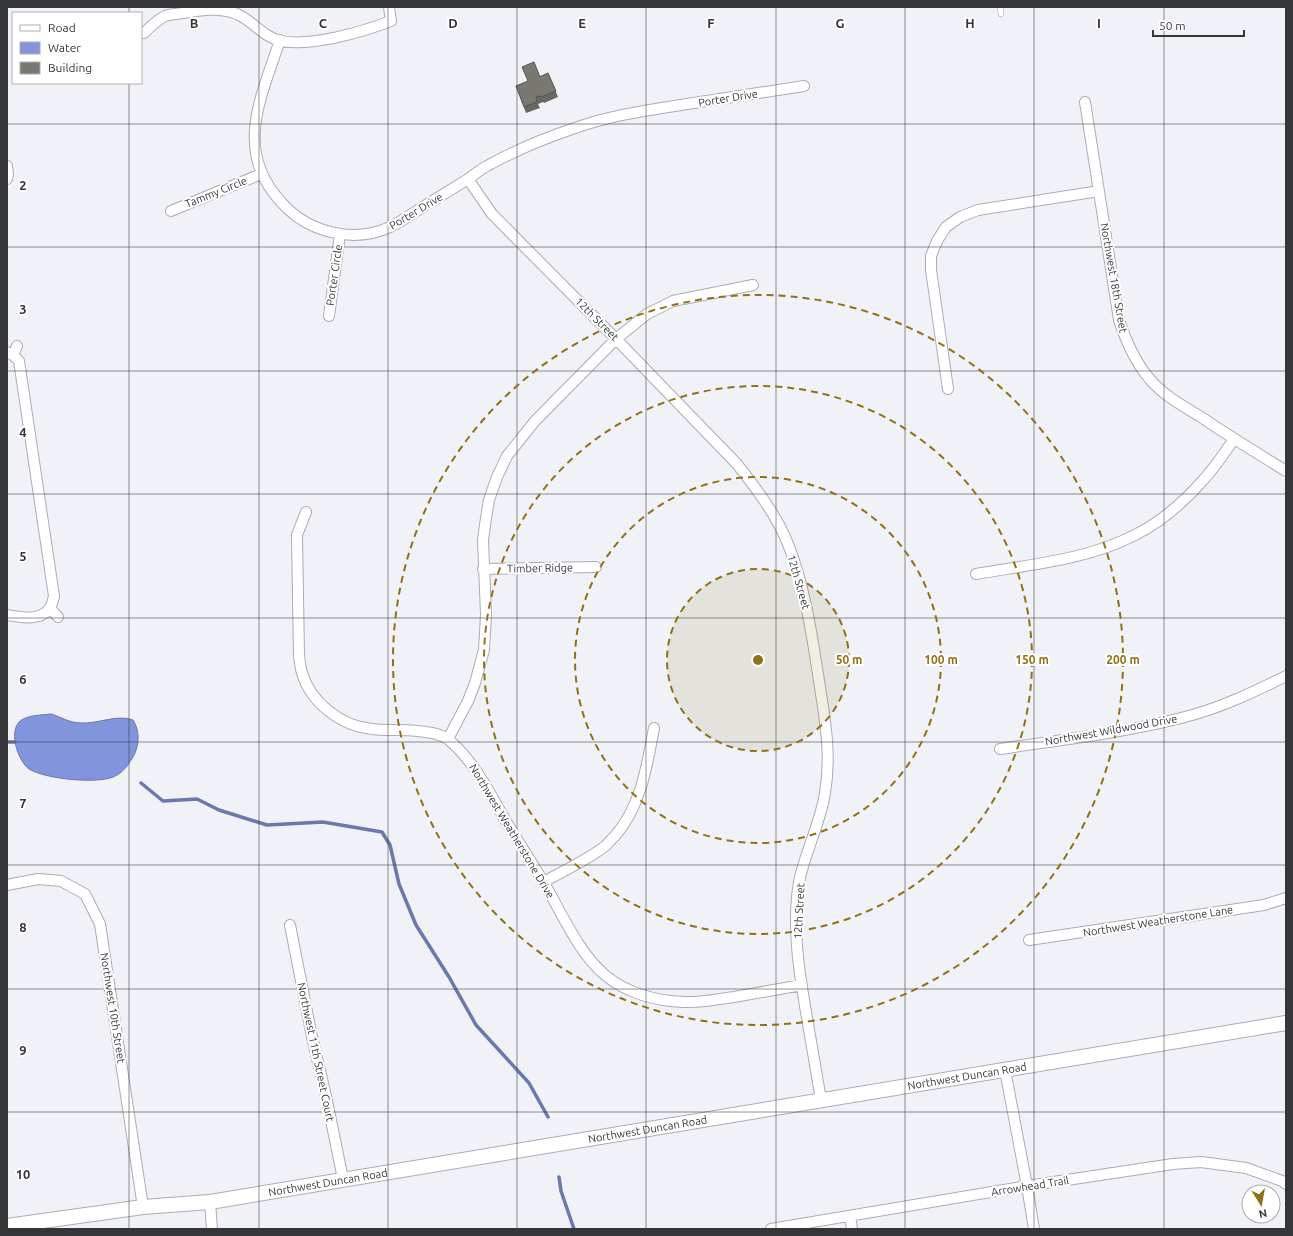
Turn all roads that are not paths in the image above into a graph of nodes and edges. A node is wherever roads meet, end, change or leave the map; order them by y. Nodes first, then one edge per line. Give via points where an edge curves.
1 (389, 7) edge
2 (1000, 7) edge
3 (1001, 14) dead end
4 (144, 33) dead end
5 (280, 40) junction
6 (804, 86) dead end
7 (1085, 102) dead end
8 (7, 166) edge
9 (261, 174) junction
10 (468, 179) junction
11 (7, 180) edge
12 (1099, 191) junction
13 (171, 211) dead end
14 (340, 234) junction
15 (753, 285) dead end
16 (329, 316) dead end
17 (616, 339) junction
18 (17, 346) dead end
19 (10, 354) edge
20 (948, 389) dead end
21 (1234, 439) junction
22 (1286, 471) edge
23 (306, 512) dead end
24 (596, 567) dead end
25 (483, 569) junction
26 (976, 574) dead end
27 (50, 608) junction
28 (7, 615) edge
29 (58, 617) dead end
30 (1286, 676) edge
31 (654, 728) dead end
32 (448, 739) junction
33 (1000, 749) dead end
34 (543, 882) junction
35 (7, 885) edge
36 (1286, 898) edge
37 (290, 925) dead end
38 (1029, 940) dead end
39 (802, 985) junction
40 (1286, 1023) edge
41 (1005, 1070) junction
42 (821, 1100) junction
43 (343, 1179) junction
44 (1286, 1184) edge
45 (1028, 1186) junction
46 (210, 1202) junction
47 (143, 1207) junction
48 (850, 1216) junction
49 (7, 1226) edge
50 (212, 1229) edge
51 (771, 1229) edge
52 (852, 1229) edge
53 (1034, 1229) edge

1 - 5 street via 391,21 374,28 313,42 296,43
2 - 3 lane
4 - 5 street via 167,15 208,9 237,14 266,35
5 - 9 street, Porter Drive via 256,114 254,144
6 - 10 street, Porter Drive via 601,120 522,149 487,166
7 - 12 street, Northwest 18th Street
8 - 11 street
9 - 13 street, Tammy Circle
9 - 14 street, Porter Drive via 271,192 288,210 320,229
10 - 14 street, Porter Drive via 390,227 366,234
10 - 17 street, 12th Street via 492,214
12 - 20 street via 978,210 960,217 946,227 931,256 931,270
12 - 21 street, Northwest 18th Street via 1119,320 1134,358 1149,378 1165,393
14 - 16 street, Porter Circle
15 - 17 street via 673,301 647,314
17 - 25 street via 536,421 507,456 489,500 483,540
17 - 39 street, 12th Street via 752,482 785,538 803,591 828,737 828,766 825,793 802,872 797,901 797,949
18 - 19 street
19 - 27 street via 19,361 54,596
21 - 22 street, Northwest 18th Street
21 - 26 street via 1206,477 1184,500 1134,535 1073,557
23 - 32 street, Northwest Weatherstone Drive via 297,535 299,656 302,673 310,690 320,704 352,725 372,729 428,732
24 - 25 street, Timber Ridge
25 - 32 street via 486,615 484,650 468,701
27 - 28 street via 39,616 26,618
27 - 29 street
30 - 33 street, Northwest Wildwood Drive via 1242,698 1182,718
31 - 34 street via 641,787 633,810 622,828 606,846
32 - 34 street, Northwest Weatherstone Drive via 473,765
34 - 39 street, Northwest Weatherstone Drive via 574,937 590,958 604,974 640,995 660,1000 705,1002
35 - 47 street, Northwest 10th Street via 38,879 61,881 85,894 100,924
36 - 38 street, Northwest Weatherstone Lane via 1264,904
37 - 43 street, Northwest 11th Street Court
39 - 42 street, 12th Street
40 - 41 street, Northwest Duncan Road
41 - 42 street, Northwest Duncan Road
41 - 45 street
42 - 43 street, Northwest Duncan Road
43 - 46 street, Northwest Duncan Road
44 - 45 street, Arrowhead Trail via 1246,1168 1202,1162 1172,1164
45 - 48 street, Arrowhead Trail
45 - 53 street
46 - 47 street, Northwest Duncan Road
46 - 50 street
47 - 49 street, Northwest Duncan Road
48 - 51 street, Arrowhead Trail
48 - 52 street

